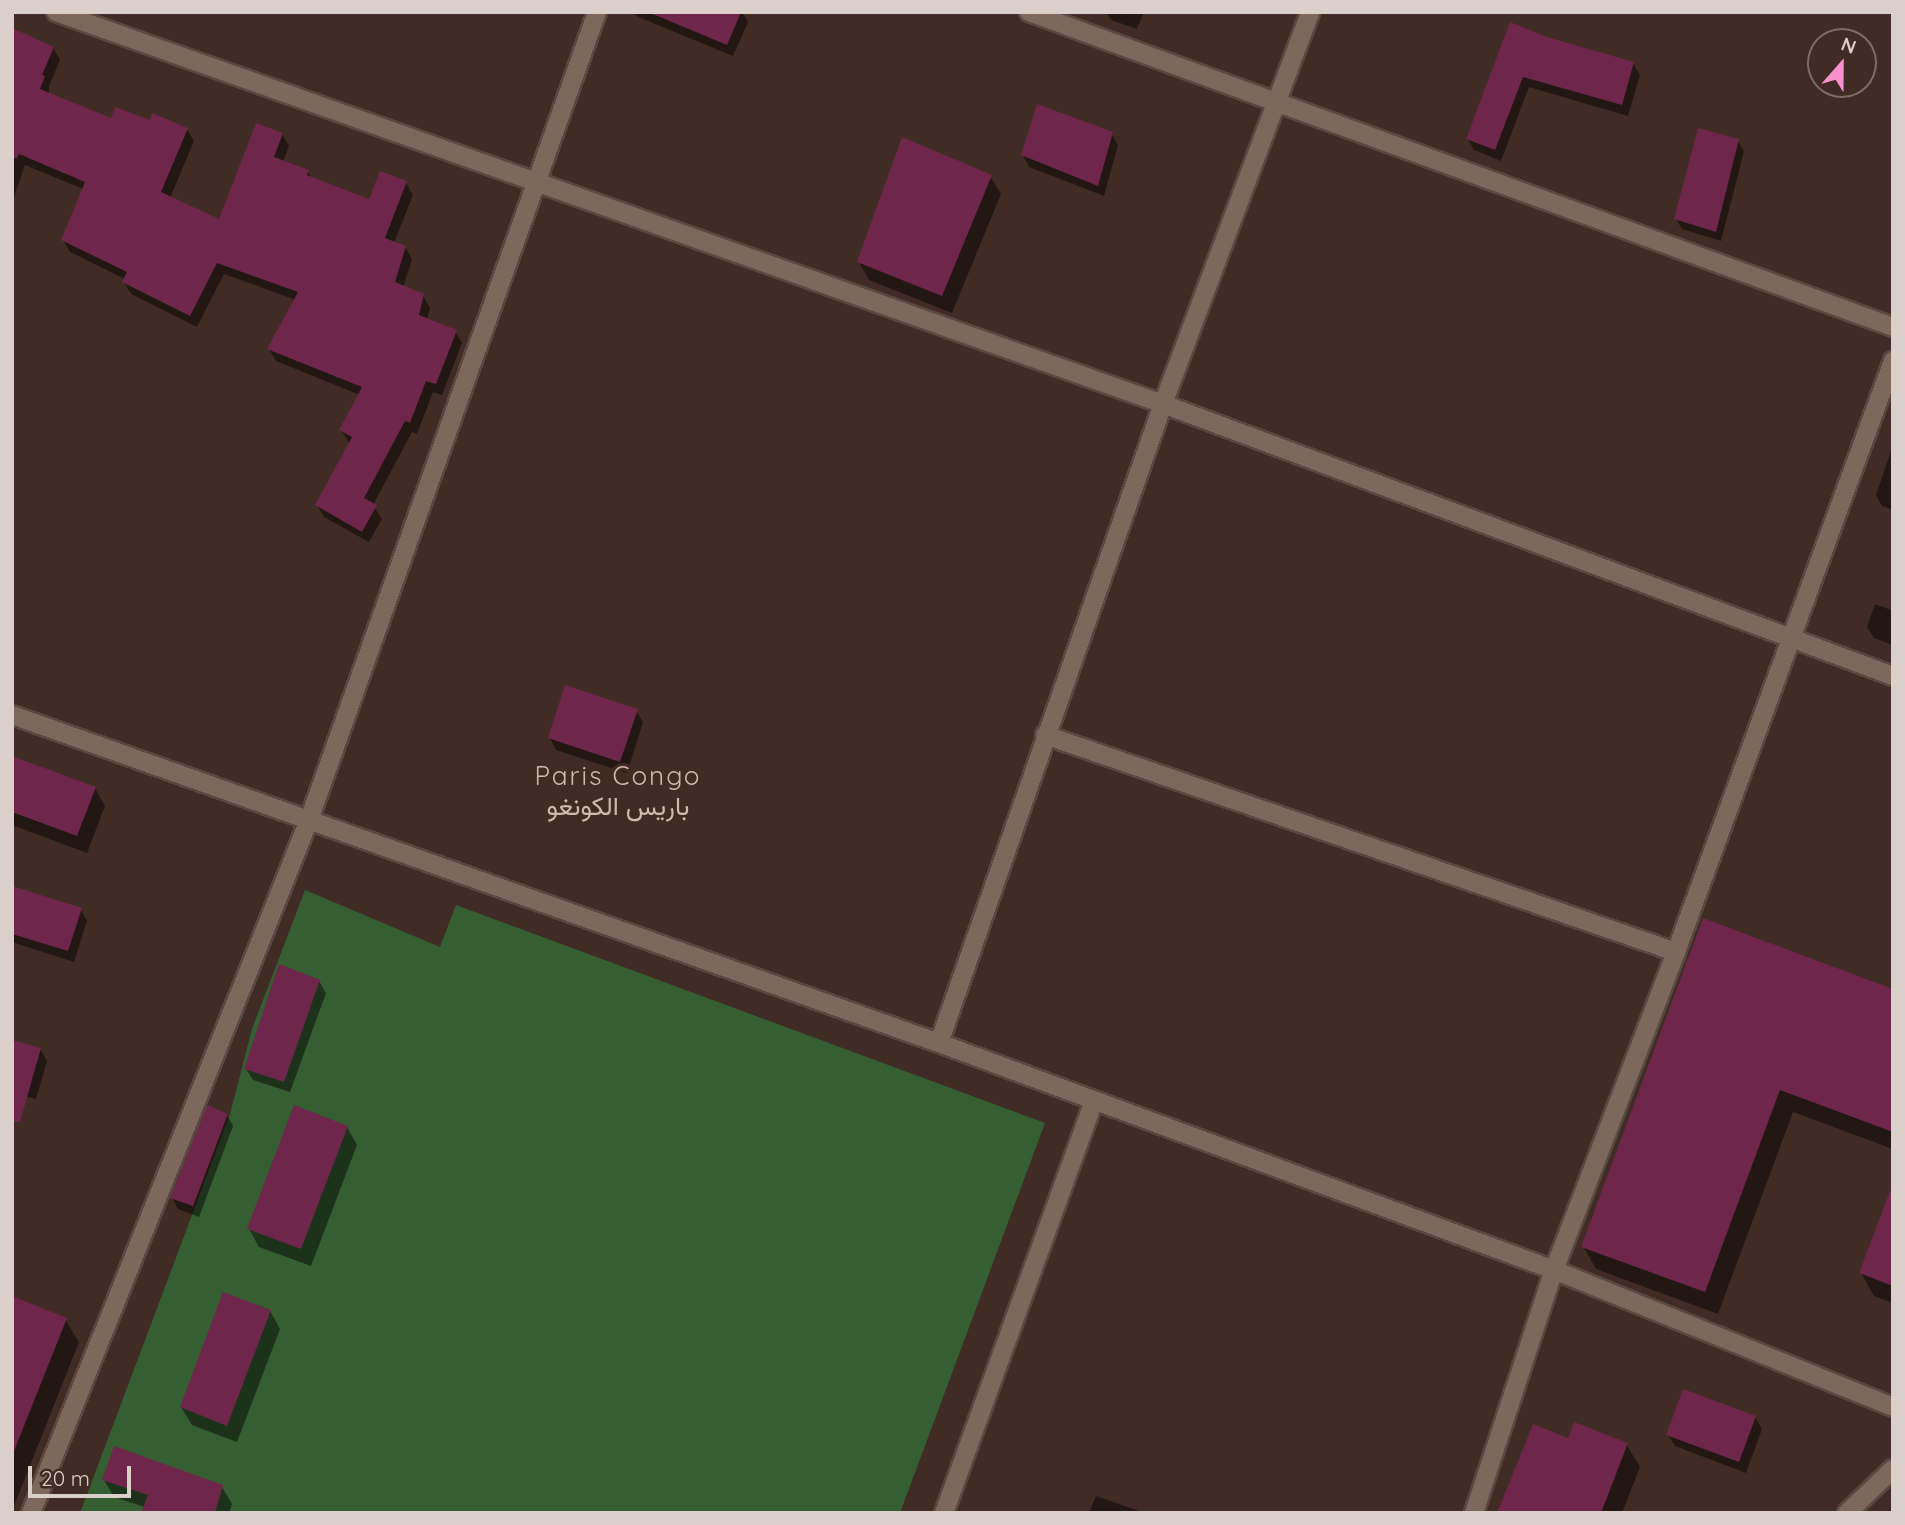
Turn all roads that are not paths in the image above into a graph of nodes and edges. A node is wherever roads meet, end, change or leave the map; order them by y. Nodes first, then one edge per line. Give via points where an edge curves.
1 (56, 12) edge
2 (597, 12) edge
3 (1029, 12) edge
4 (1310, 12) edge
5 (1278, 104) junction
6 (535, 183) junction
7 (1893, 327) edge
8 (1893, 361) edge
9 (1163, 404) junction
10 (1790, 639) junction
11 (1893, 676) edge
12 (12, 715) edge
13 (1045, 735) junction
14 (309, 820) junction
15 (1676, 952) junction
16 (939, 1043) junction
17 (1094, 1100) junction
18 (1554, 1270) junction
19 (1893, 1407) edge
20 (1893, 1469) edge
21 (31, 1513) edge
22 (944, 1513) edge
23 (1474, 1513) edge
24 (1847, 1513) edge

1 - 6 street
2 - 6 street
3 - 5 street
4 - 5 street
5 - 7 street
5 - 9 street
6 - 9 street
6 - 14 street
8 - 10 street
9 - 10 street
9 - 13 street
10 - 11 street
10 - 15 street
12 - 14 street
13 - 15 street
13 - 16 street
14 - 16 street
14 - 21 street
15 - 18 street
16 - 17 street
17 - 18 street
17 - 22 street
18 - 19 street
18 - 23 street
20 - 24 street

